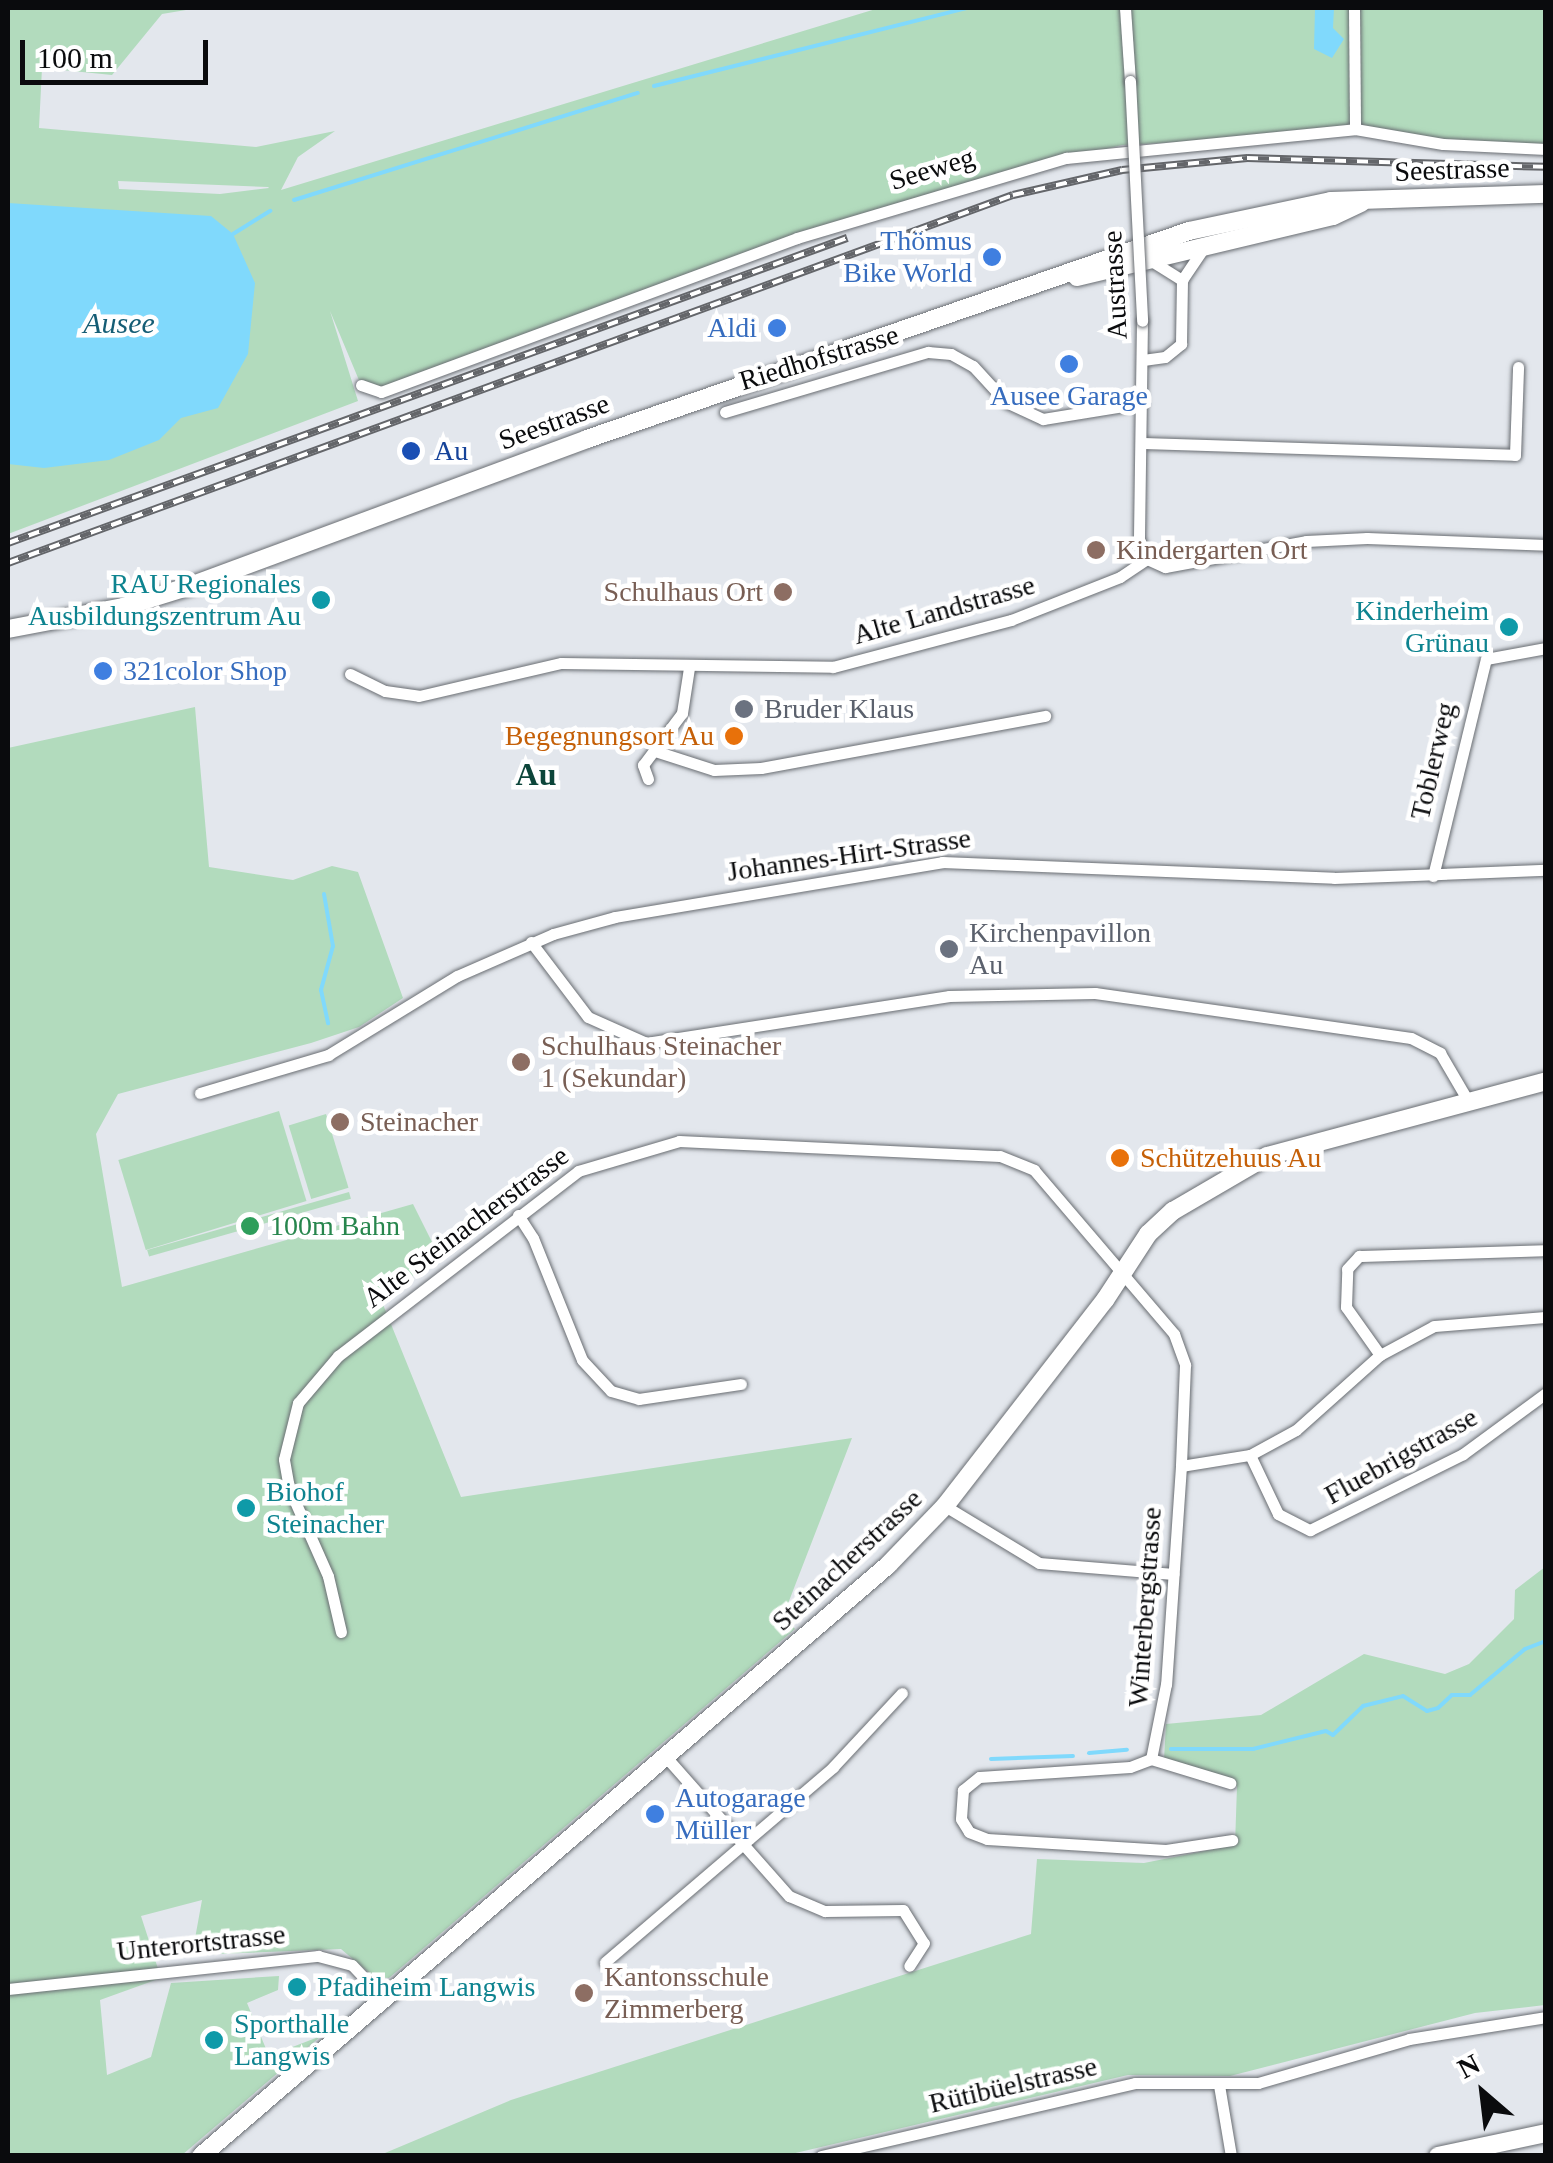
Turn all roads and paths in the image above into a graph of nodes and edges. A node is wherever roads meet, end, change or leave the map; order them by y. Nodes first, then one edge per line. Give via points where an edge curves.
1 (1125, 8) edge
2 (1354, 8) edge
3 (1355, 130) junction
4 (1546, 149) edge
5 (1546, 194) edge
6 (1361, 203) junction
7 (1211, 242) junction
8 (1146, 258) junction
9 (1062, 279) junction
10 (1182, 280) junction
11 (1143, 360) junction
12 (1518, 367) dead end
13 (361, 384) dead end
14 (1142, 403) junction
15 (725, 412) dead end
16 (1142, 443) junction
17 (1546, 545) edge
18 (1147, 559) junction
19 (8, 630) edge
20 (1546, 648) edge
21 (689, 668) junction
22 (350, 674) dead end
23 (1045, 716) dead end
24 (655, 752) junction
25 (648, 778) dead end
26 (1546, 870) edge
27 (1433, 876) junction
28 (531, 942) junction
29 (1546, 1081) edge
30 (200, 1093) dead end
31 (1468, 1101) junction
32 (518, 1215) junction
33 (1546, 1250) edge
34 (1122, 1274) junction
35 (1546, 1317) edge
36 (1380, 1355) junction
37 (742, 1384) dead end
38 (1546, 1393) edge
39 (1250, 1455) junction
40 (1181, 1466) junction
41 (945, 1506) junction
42 (1174, 1574) junction
43 (342, 1632) dead end
44 (902, 1693) dead end
45 (666, 1757) junction
46 (1151, 1759) junction
47 (1230, 1783) dead end
48 (1232, 1840) dead end
49 (743, 1844) junction
50 (605, 1962) dead end
51 (909, 1966) dead end
52 (8, 1988) edge
53 (384, 1999) junction
54 (1546, 2017) edge
55 (1218, 2085) junction
56 (1546, 2133) edge
57 (201, 2156) edge
58 (821, 2156) edge
59 (1231, 2156) edge
60 (1438, 2156) edge

1 - 11 street, Austrasse, bridge
2 - 3 street
3 - 4 street, Seeweg via 1443,144
3 - 13 street, Seeweg via 1066,158 780,244 382,392
5 - 6 main road, Seestrasse
6 - 7 main road, Seestrasse via 1334,216
6 - 9 main road, Seestrasse via 1332,201 1233,220 1099,260
7 - 8 main road, Seestrasse
7 - 10 street
8 - 9 main road, Seestrasse
8 - 10 street
9 - 19 main road, Seestrasse via 702,399 190,586
10 - 11 street via 1184,328 1172,353
11 - 14 street, Austrasse
12 - 16 street via 1515,456
14 - 15 street, Riedhofstrasse via 1044,419 1006,402 973,366 952,354 928,352
14 - 16 street, Austrasse
16 - 18 street, Austrasse via 1139,539
17 - 18 street via 1352,539 1165,566
18 - 21 street, Alte Landstrasse via 1120,577 1012,620 871,659 796,670
20 - 27 street, Toblerweg via 1486,658
21 - 22 street, Alte Landstrasse via 562,663 419,696 385,691
21 - 24 street via 682,713
23 - 24 street via 761,768 714,770
24 - 25 street via 643,765
26 - 27 street, Johannes-Hirt-Strasse
27 - 28 street, Johannes-Hirt-Strasse via 942,862 615,917
28 - 30 street, Johannes-Hirt-Strasse via 457,976 328,1055
28 - 31 street via 588,1017 614,1034 646,1042 950,996 1095,993 1411,1038 1440,1053
29 - 31 main road, Steinacherstrasse
31 - 34 main road, Steinacherstrasse via 1248,1164 1161,1221
32 - 34 street, Alte Steinacherstrasse via 596,1162 679,1141 1000,1156 1034,1170
32 - 37 street via 582,1360 612,1391 639,1399
32 - 43 street, Alte Steinacherstrasse via 338,1356 298,1403 284,1460 289,1488 328,1576
33 - 36 street via 1359,1256 1347,1269 1346,1306
34 - 40 street, Winterbergstrasse via 1181,1347
34 - 41 main road, Steinacherstrasse
35 - 36 street via 1434,1326
36 - 39 street via 1296,1430
38 - 39 street, Fluebrigstrasse via 1463,1454 1310,1530 1278,1514
39 - 40 street
40 - 42 street, Winterbergstrasse
41 - 42 street via 1039,1562
41 - 45 main road, Steinacherstrasse via 853,1598
42 - 46 street, Winterbergstrasse via 1166,1684
44 - 49 street via 833,1767
45 - 49 street
45 - 53 main road, Steinacherstrasse
46 - 47 street
46 - 48 street via 1130,1767 979,1778 964,1790 961,1819 987,1839 1166,1850
49 - 50 street
49 - 51 street via 789,1896 806,1904 846,1913 903,1910 924,1943
52 - 53 street, Unterortstrasse via 318,1956 352,1966
53 - 57 main road, Steinacherstrasse
54 - 55 street, Rütibüelstrasse via 1410,2039 1258,2082
55 - 58 street, Rütibüelstrasse via 1135,2082
55 - 59 street
56 - 60 main road

